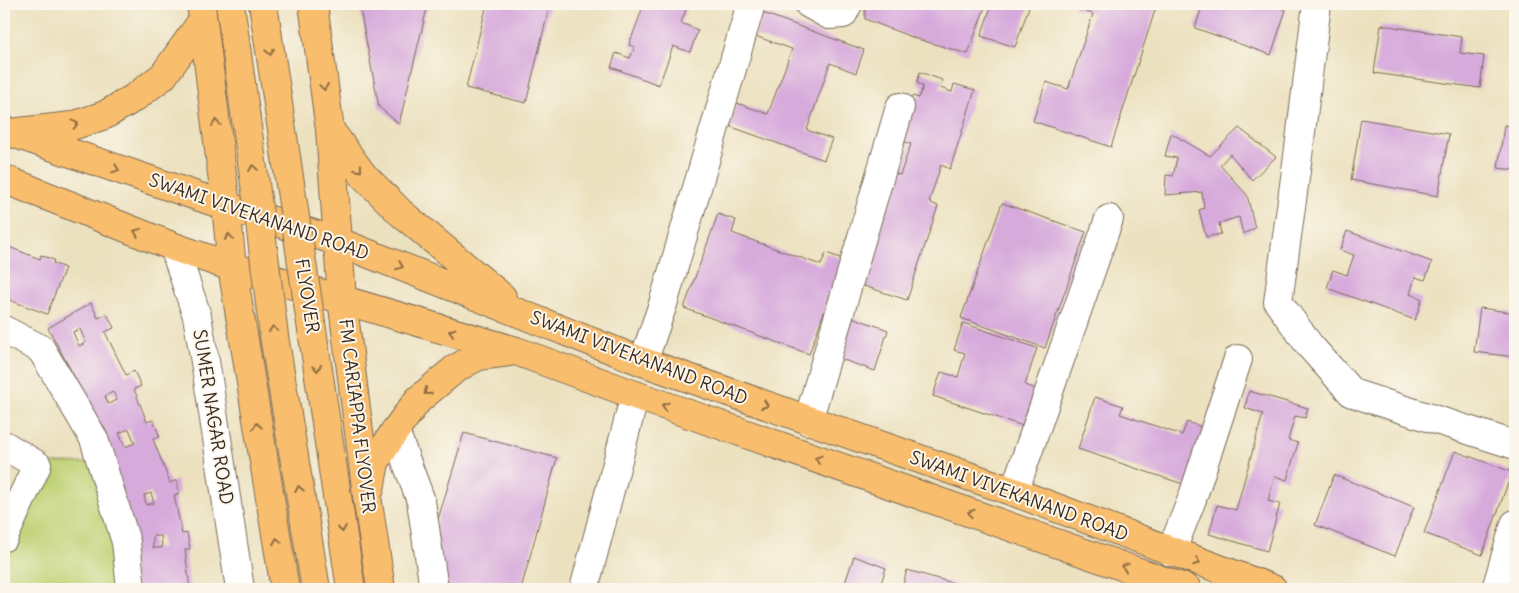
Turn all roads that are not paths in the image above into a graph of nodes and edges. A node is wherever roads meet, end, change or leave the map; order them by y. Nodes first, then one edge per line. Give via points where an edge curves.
1 (230, 4) edge
2 (263, 4) edge
3 (313, 4) edge
4 (751, 4) edge
5 (809, 4) edge
6 (848, 4) edge
7 (1316, 4) edge
8 (202, 12) edge
9 (900, 107) dead end
10 (330, 130) junction
11 (7, 132) edge
12 (4, 179) edge
13 (226, 206) junction
14 (1109, 219) dead end
15 (339, 242) junction
16 (174, 247) junction
17 (232, 267) junction
18 (342, 300) junction
19 (521, 313) junction
20 (4, 330) edge
21 (516, 351) junction
22 (1238, 359) dead end
23 (643, 362) junction
24 (635, 395) junction
25 (808, 420) junction
26 (395, 430) junction
27 (4, 445) edge
28 (1515, 445) edge
29 (1014, 492) junction
30 (369, 512) junction
31 (1515, 524) edge
32 (4, 537) edge
33 (1171, 552) junction
34 (131, 589) edge
35 (240, 589) edge
36 (285, 589) edge
37 (316, 589) edge
38 (351, 589) edge
39 (381, 589) edge
40 (434, 589) edge
41 (584, 589) edge
42 (1187, 589) edge
43 (1273, 589) edge
44 (1496, 589) edge

37 -> 1 main road, FLYOVER, bridge via 274,336
2 -> 38 main road, FLYOVER, bridge
3 -> 10 main road, FM CARIAPPA FLYOVER
4 - 23 street
5 - 6 street via 829,15 842,14
7 - 28 street via 1278,302 1310,346 1352,393
11 -> 8 main road via 72,126 105,115 126,103 163,76
13 -> 8 main road
9 - 25 street
10 - 15 main road, FM CARIAPPA FLYOVER
10 -> 19 main road via 363,175 401,213
11 -> 13 main road, SWAMI VIVEKANAND ROAD
16 -> 12 main road, SWAMI VIVEKANAND ROAD
13 - 15 main road, SWAMI VIVEKANAND ROAD
17 -> 13 main road
14 - 29 street
15 - 18 main road, FM CARIAPPA FLYOVER
15 -> 19 main road, SWAMI VIVEKANAND ROAD
16 - 17 main road, SWAMI VIVEKANAND ROAD
16 - 35 street, SUMER NAGAR ROAD via 196,316 206,363
17 - 18 main road, SWAMI VIVEKANAND ROAD
36 -> 17 main road
21 -> 18 main road, SWAMI VIVEKANAND ROAD
18 - 30 main road, FM CARIAPPA FLYOVER
19 - 23 main road, SWAMI VIVEKANAND ROAD
20 - 34 street via 41,350 94,439 126,542
21 - 24 main road, SWAMI VIVEKANAND ROAD
21 -> 26 main road via 478,356 455,369 418,400
22 - 33 street
23 -> 25 main road, SWAMI VIVEKANAND ROAD
24 - 41 street
42 -> 24 main road, SWAMI VIVEKANAND ROAD
25 - 29 main road, SWAMI VIVEKANAND ROAD
26 - 30 main road via 375,462
26 - 40 street via 421,501
27 - 32 street via 37,465
29 - 33 main road, SWAMI VIVEKANAND ROAD
30 - 39 main road, FM CARIAPPA FLYOVER
31 - 44 street
33 -> 43 main road, SWAMI VIVEKANAND ROAD

